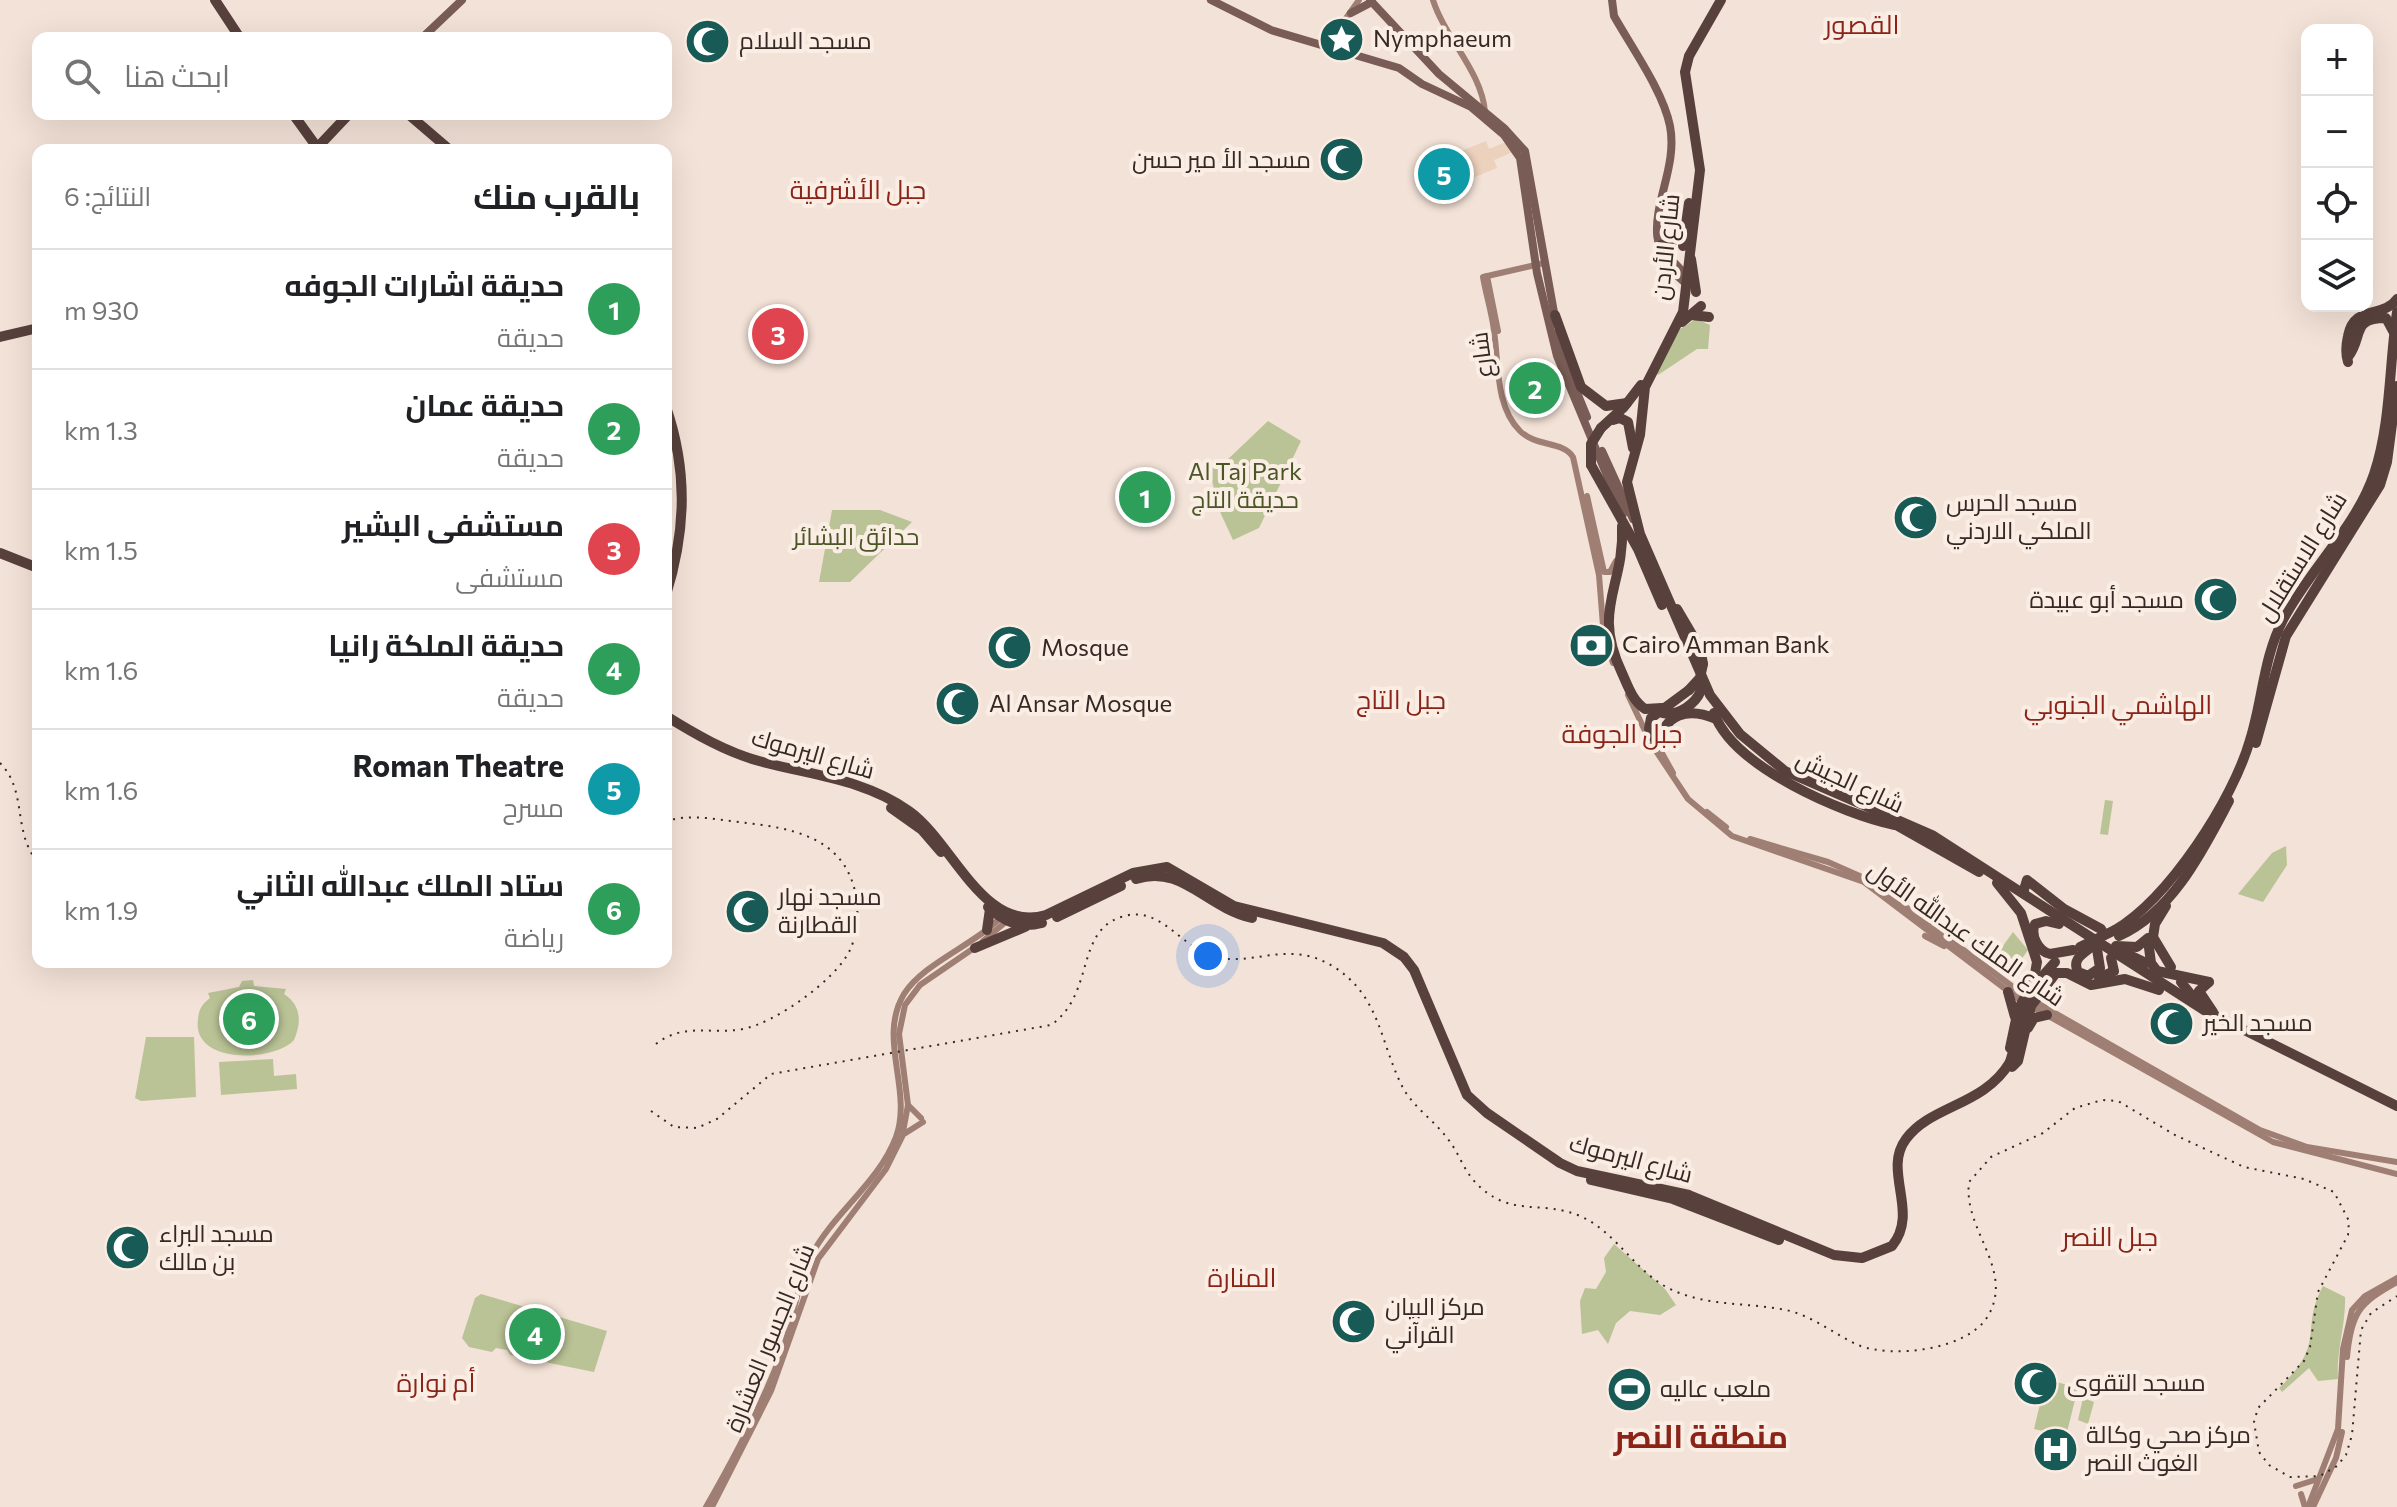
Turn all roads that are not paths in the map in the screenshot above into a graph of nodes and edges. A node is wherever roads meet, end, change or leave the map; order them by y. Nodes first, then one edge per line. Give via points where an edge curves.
1 (212, 0) edge
2 (462, 0) edge
3 (1211, 0) edge
4 (1359, 0) edge
5 (1433, 0) edge
6 (1612, 0) edge
7 (1713, 0) edge
8 (1721, 0) edge
9 (1371, 1) edge
10 (1351, 13) junction
11 (230, 32) edge
12 (236, 32) edge
13 (428, 32) edge
14 (1334, 35) joint
15 (1339, 49) junction
16 (1439, 74) junction
17 (1451, 83) junction
18 (1431, 88) junction
19 (1445, 92) junction
20 (1485, 112) junction
21 (298, 120) edge
22 (304, 120) edge
23 (343, 120) edge
24 (350, 120) edge
25 (408, 120) edge
26 (415, 120) edge
27 (318, 144) edge
28 (318, 144) edge
29 (320, 144) edge
30 (320, 144) edge
31 (435, 144) edge
32 (443, 144) edge
33 (1685, 225) junction
34 (1660, 244) junction
35 (1689, 247) junction
36 (1537, 264) junction
37 (1485, 267) dead end
38 (1497, 273) junction
39 (1682, 276) junction
40 (1485, 278) junction
41 (1696, 292) dead end
42 (2397, 299) edge
43 (1701, 306) dead end
44 (2397, 312) edge
45 (1555, 315) junction
46 (1709, 317) dead end
47 (1681, 322) junction
48 (32, 332) edge
49 (2394, 334) junction
50 (0, 340) edge
51 (2397, 386) edge
52 (1629, 402) junction
53 (2397, 423) edge
54 (1606, 424) junction
55 (672, 428) edge
56 (2391, 434) junction
57 (672, 448) edge
58 (1566, 448) junction
59 (1633, 454) junction
60 (1622, 521) junction
61 (1640, 534) junction
62 (1638, 549) junction
63 (672, 551) edge
64 (0, 553) edge
65 (1619, 554) junction
66 (0, 560) edge
67 (32, 566) edge
68 (32, 572) edge
69 (672, 572) edge
70 (1660, 583) junction
71 (1602, 600) junction
72 (1607, 624) junction
73 (1695, 690) junction
74 (1633, 697) junction
75 (1662, 708) junction
76 (1715, 716) junction
77 (672, 720) edge
78 (672, 727) edge
79 (1643, 728) junction
80 (1658, 746) junction
81 (2022, 876) dead end
82 (2186, 876) junction
83 (2002, 882) junction
84 (990, 909) junction
85 (1006, 917) junction
86 (2061, 918) junction
87 (1027, 926) junction
88 (2133, 929) junction
89 (987, 930) junction
90 (1925, 936) dead end
91 (2112, 936) junction
92 (2148, 940) junction
93 (975, 948) junction
94 (1952, 950) junction
95 (2111, 958) junction
96 (2074, 959) junction
97 (2146, 963) dead end
98 (2159, 968) dead end
99 (2177, 971) junction
100 (2209, 980) junction
101 (2159, 990) junction
102 (2026, 996) junction
103 (2204, 1010) junction
104 (2046, 1011) junction
105 (2216, 1017) junction
106 (2015, 1022) junction
107 (2027, 1030) junction
108 (2009, 1066) junction
109 (908, 1105) junction
110 (2397, 1106) edge
111 (2397, 1112) edge
112 (902, 1137) junction
113 (2306, 1150) junction
114 (2397, 1162) edge
115 (2397, 1174) edge
116 (1683, 1201) junction
117 (1712, 1209) junction
118 (1686, 1215) dead end
119 (2397, 1280) edge
120 (769, 1390) junction
121 (2328, 1470) junction
122 (2296, 1486) dead end
123 (2301, 1494) dead end
124 (706, 1507) edge
125 (712, 1507) edge
126 (2309, 1507) edge

1 - 11 highway
1 - 12 highway
2 - 13 main road
3 - 15 main road via 1271,30
4 - 10 main road
5 - 20 main road via 1479,89
6 - 34 main road via 1614,16 1671,129 1670,161 1657,213
7 - 33 highway, شارع الأردن via 1679,72 1695,155
8 - 35 highway, شارع الأردن via 1685,72 1700,163
9 - 10 main road
9 - 16 main road
10 - 14 main road
14 - 15 main road
15 - 18 main road via 1395,66
16 - 17 main road
16 - 18 main road via 1439,84
17 - 19 main road via 1442,85
17 - 20 main road
18 - 19 main road
19 - 36 main road via 1471,107 1518,153
20 - 36 main road via 1526,156
21 - 27 highway
22 - 28 highway
23 - 29 highway
24 - 30 highway
25 - 31 highway
26 - 32 highway
33 - 34 highway via 1672,242
33 - 39 highway, شارع الأردن
34 - 39 main road
35 - 39 highway, شارع الأردن
35 - 41 highway
36 - 38 main road
36 - 40 main road
36 - 45 main road, شارع الجيش
36 - 62 main road via 1569,389
37 - 38 main road
38 - 40 main road
39 - 47 highway, شارع الأردن
39 - 52 highway, شارع الأردن via 1678,316
40 - 58 main road via 1509,412 1520,431
42 - 49 highway via 2355,319 2348,359 2366,321 2386,318
43 - 47 highway
44 - 49 highway, شارع الاستقلال
45 - 52 highway via 1583,391 1602,405
45 - 61 main road, شارع الجيش via 1573,384
46 - 47 highway via 1697,314
47 - 59 highway, شارع الأردن via 1645,387
48 - 50 highway
49 - 91 highway, شارع الاستقلال via 2374,475 2277,632 2247,751 2179,869 2149,906
51 - 56 highway, شارع الاستقلال
52 - 54 highway, شارع الأردن
53 - 56 highway
54 - 59 highway via 1620,418 1628,422
54 - 60 highway, شارع الأردن, bridge via 1591,444 1591,465
55 - 69 highway via 683,502
56 - 82 highway, شارع الاستقلال via 2375,494 2286,636 2252,755
57 - 63 highway via 678,503
58 - 65 main road via 1578,462 1604,572 1611,571
58 - 71 main road, شارع الملك عبدالله الأول via 1588,516
59 - 61 highway, شارع الأردن via 1627,488
60 - 62 highway, شارع الأردن
60 - 65 highway
61 - 70 highway, شارع الجيش
62 - 73 highway
64 - 67 highway
65 - 72 highway
66 - 68 highway
70 - 73 highway, bridge via 1698,642 1703,664
70 - 83 highway, شارع الجيش via 1710,695 1759,752 1785,771 1923,830
71 - 72 highway
71 - 79 main road, شارع الملك عبدالله الأول via 1608,651
72 - 74 highway via 1612,652
73 - 75 highway
73 - 76 highway
74 - 75 highway via 1645,709
74 - 79 highway
75 - 80 highway via 1649,725
76 - 80 highway via 1682,713 1664,725
76 - 83 highway, شارع الجيش via 1740,748 1768,769 1866,818 1895,825
77 - 85 highway, شارع اليرموك via 750,759 861,786 906,808 933,831
78 - 84 highway, شارع اليرموك via 746,764 848,788 898,812 922,830
79 - 94 main road, شارع الملك عبدالله الأول via 1680,790 1716,824 1747,842 1864,882
80 - 102 main road, شارع الملك عبدالله الأول via 1690,795 1733,831 1871,881
81 - 83 highway via 2015,883
82 - 88 highway, شارع الاستقلال
82 - 99 highway via 2153,933 2156,946
83 - 86 highway, شارع الجيش
83 - 86 highway, شارع الجيش via 2023,893 2027,880
83 - 102 highway via 2023,918 2037,962
84 - 85 highway, شارع اليرموك
84 - 89 highway
85 - 87 highway, شارع اليرموك
85 - 89 main road, شارع الجسور العشارة
85 - 93 main road, شارع الجسور العشارة
85 - 117 highway, شارع اليرموك via 1039,917 1133,873 1167,867 1234,906 1383,943 1414,970 1457,1079 1480,1108 1568,1167
86 - 91 highway
86 - 96 highway, شارع الجيش
86 - 96 highway via 2039,921 2033,930 2044,952
86 - 103 highway, شارع الجيش
87 - 93 highway
87 - 116 highway, شارع اليرموك via 1138,878 1163,874 1239,915 1381,947 1409,972 1450,1078 1468,1105 1540,1159 1591,1180
88 - 91 highway, شارع الاستقلال
88 - 92 highway via 2144,929
89 - 120 main road, شارع الجسور العشارة via 916,981 900,1002 893,1038 902,1103 897,1135 878,1171 810,1258
90 - 94 main road
91 - 92 highway via 2131,948
91 - 96 highway, شارع الاستقلال, bridge
91 - 97 highway
92 - 100 highway via 2157,971
93 - 109 main road, شارع الجسور العشارة via 920,985 905,1005 899,1034
94 - 102 main road, شارع الملك عبدالله الأول
95 - 96 highway, شارع الجيش
95 - 96 highway via 2115,968 2097,979
95 - 101 highway, شارع الجيش
96 - 101 highway via 2067,973 2086,984 2125,979
96 - 102 highway
96 - 102 highway
96 - 108 highway, شارع اليرموك, bridge via 2032,988
98 - 99 highway
99 - 100 highway
99 - 103 highway
100 - 105 highway via 2199,995
101 - 111 highway, شارع الجيش via 2266,1050
102 - 104 highway
102 - 104 main road, شارع الملك عبدالله الأول
102 - 106 highway
102 - 106 highway
102 - 107 highway
103 - 105 highway, شارع الجيش
104 - 107 highway
104 - 113 main road, شارع الملك عبدالله الأول via 2246,1128
105 - 110 highway, شارع الجيش
106 - 108 highway
107 - 108 highway via 2018,1061
108 - 117 highway, شارع اليرموك via 1986,1089 1919,1127 1905,1141 1898,1159 1903,1227 1882,1253 1858,1259 1834,1255
108 - 117 highway, شارع اليرموك via 1986,1096 1910,1142 1903,1165 1908,1227 1894,1252 1876,1261 1846,1264
109 - 112 main road, شارع الجسور العشارة
109 - 112 main road via 922,1120
112 - 120 main road, شارع الجسور العشارة via 886,1169 816,1263
113 - 114 main road, شارع الملك عبدالله الأول
113 - 115 main road, شارع الملك عبدالله الأول
116 - 117 highway, شارع اليرموك
116 - 118 highway
119 - 121 main road via 2355,1314 2342,1428
120 - 124 main road, شارع الجسور العشارة
120 - 125 main road, شارع الجسور العشارة
121 - 122 main road via 2314,1482
121 - 126 main road
123 - 126 main road

